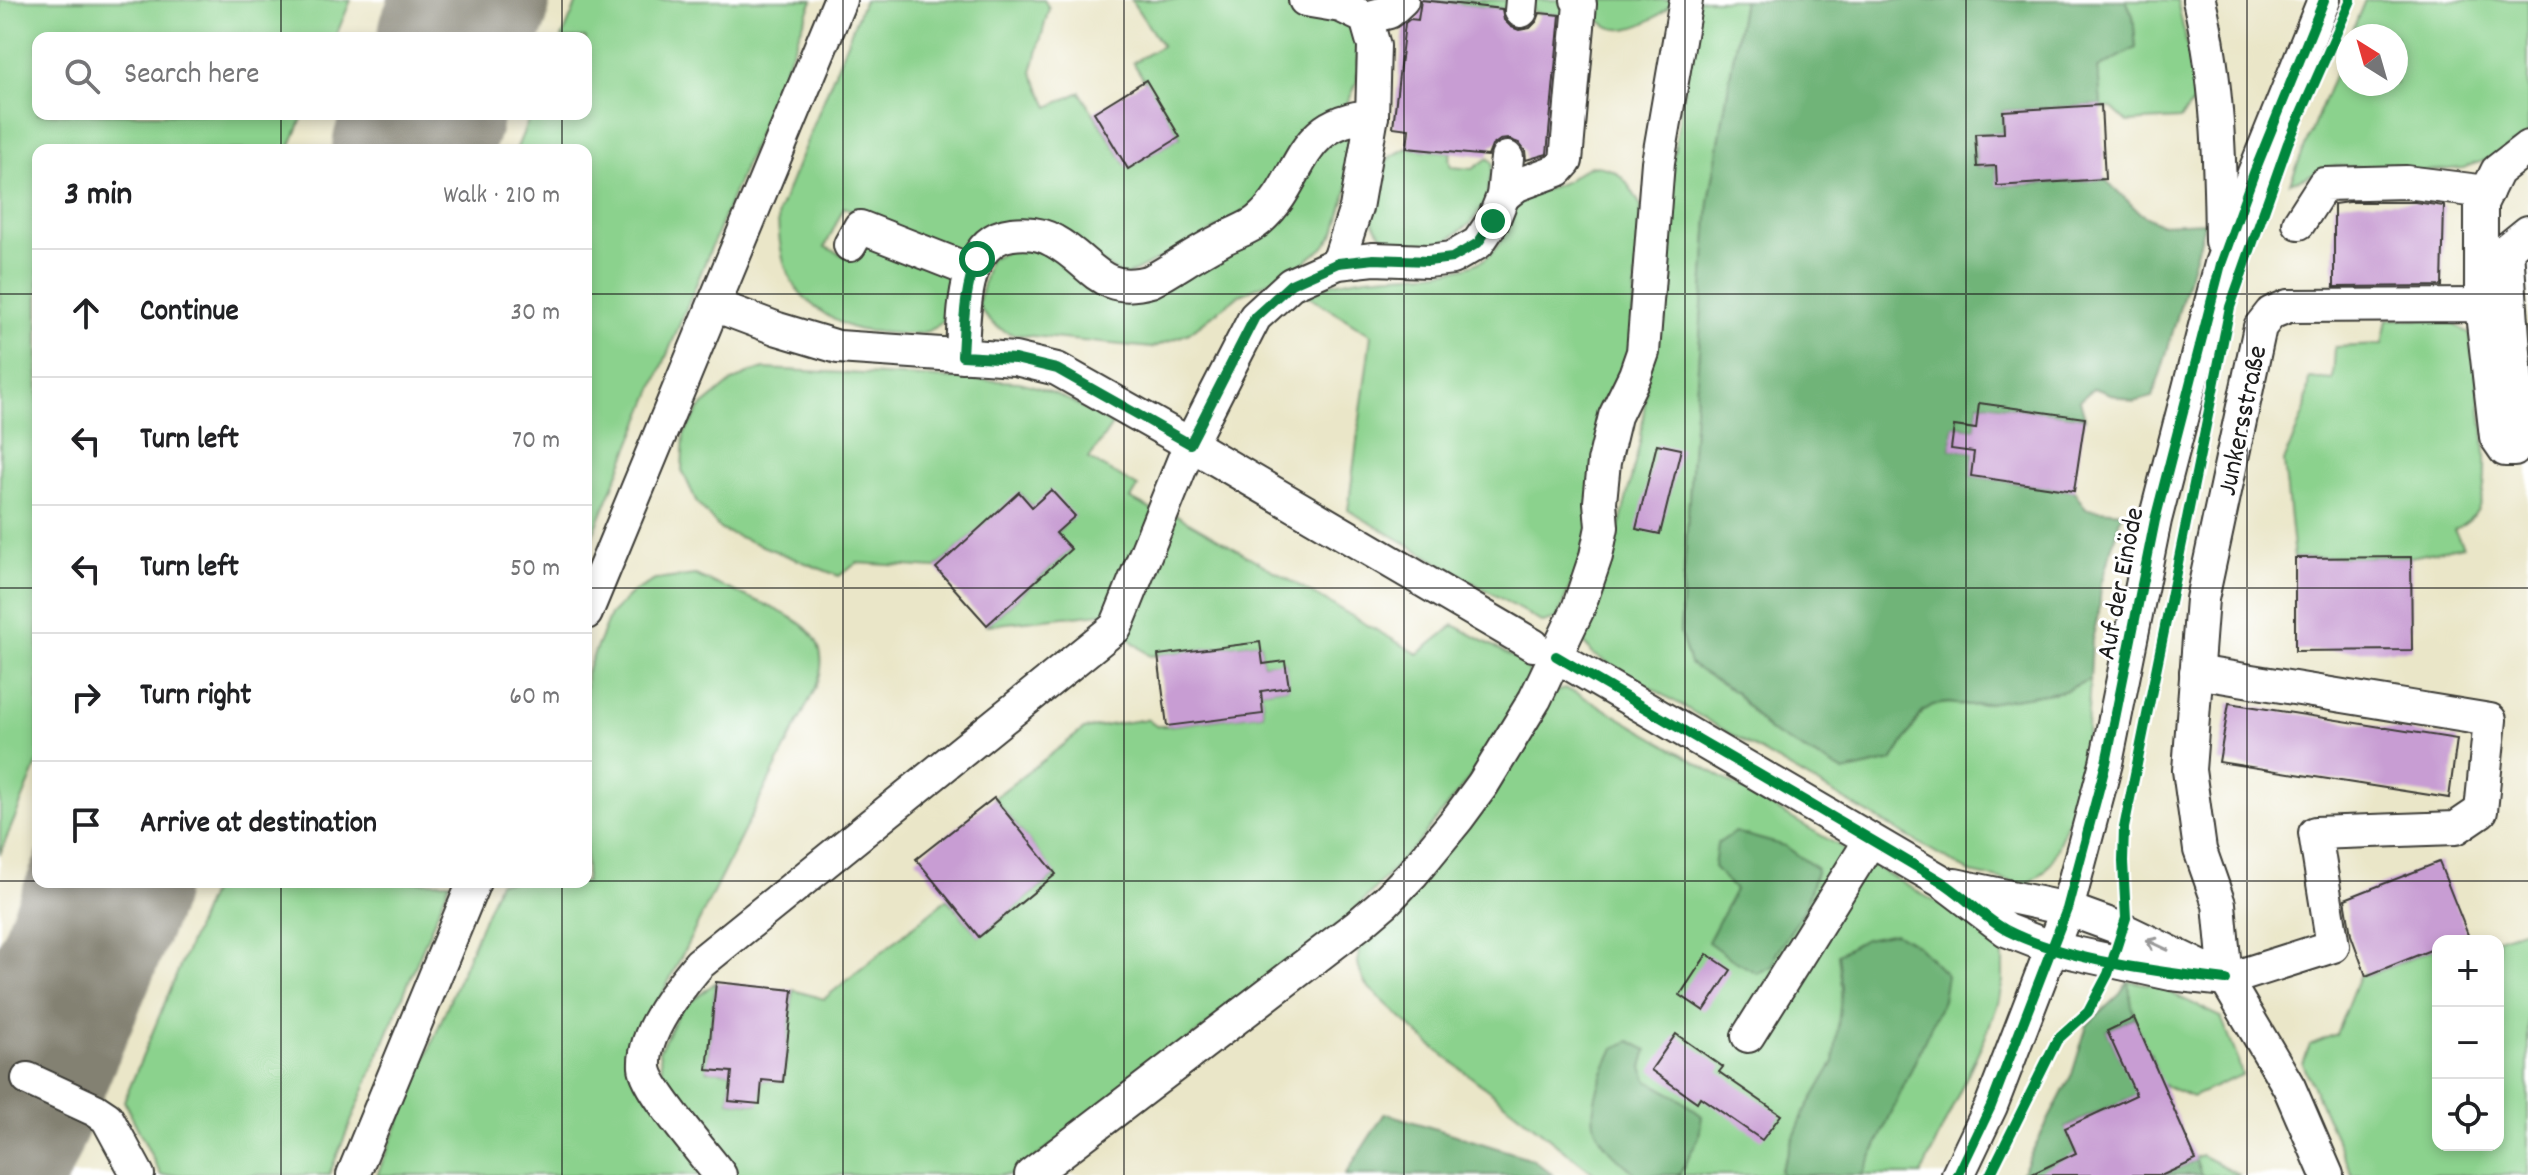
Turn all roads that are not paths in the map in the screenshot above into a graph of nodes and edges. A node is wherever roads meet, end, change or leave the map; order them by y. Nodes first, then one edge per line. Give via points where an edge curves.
1 (840, 0) edge
2 (1305, 0) edge
3 (1402, 0) edge
4 (1577, 0) edge
5 (1686, 0) edge
6 (2199, 0) edge
7 (2324, 0) edge
8 (1366, 18) junction
9 (1372, 116) junction
10 (2528, 147) edge
11 (1507, 158) dead end
12 (2487, 192) junction
13 (1503, 196) junction
14 (2299, 223) dead end
15 (2528, 232) edge
16 (850, 245) dead end
17 (1338, 263) junction
18 (2221, 264) junction
19 (972, 271) junction
20 (714, 305) junction
21 (2481, 305) junction
22 (962, 356) junction
23 (1190, 444) junction
24 (592, 599) edge
25 (1544, 651) junction
26 (2196, 672) junction
27 (1870, 841) junction
28 (1943, 882) junction
29 (472, 888) edge
30 (2067, 909) junction
31 (2052, 948) junction
32 (2226, 980) junction
33 (1748, 1036) dead end
34 (28, 1079) dead end
35 (138, 1175) edge
36 (353, 1175) edge
37 (720, 1175) edge
38 (1031, 1175) edge
39 (1958, 1175) edge
40 (2327, 1175) edge

1 - 20 street
2 - 8 street via 1341,6
3 - 8 street via 1389,12
4 - 13 street via 1566,161
5 - 25 street via 1658,162 1643,352 1615,416 1604,462 1596,556 1578,609
6 - 18 street via 2220,144
7 - 18 street, Auf der Einöde
8 - 9 street via 1374,46
9 - 17 street via 1356,208
9 - 19 street via 1344,120 1318,136 1279,199 1256,223 1151,281 1117,285 1104,280 1054,240 1025,232 994,241
10 - 12 street via 2497,171
11 - 13 street
12 - 14 street via 2406,182 2324,184
12 - 21 street via 2481,204
13 - 17 street via 1478,243 1452,258
15 - 21 street via 2507,249 2520,440 2514,450 2505,450 2496,437
16 - 19 street via 860,227
17 - 23 street via 1291,284 1255,317
18 - 30 street, Auf der Einöde via 2155,520 2106,763
19 - 22 street
20 - 22 street via 838,347
20 - 24 street
21 - 26 street, Junkersstraße via 2288,306 2271,313 2260,327 2202,599
22 - 23 street via 1015,359 1057,369
23 - 25 street
23 - 37 street via 1116,627 699,964 672,995 658,1021 645,1070
25 - 27 street
25 - 38 street via 1535,699 1483,784 1386,901
26 - 32 street, Junkersstraße via 2189,770 2200,850 2219,904
26 - 32 street via 2490,720 2481,811 2456,828 2315,833 2333,946
27 - 28 street
27 - 33 street
28 - 30 street
28 - 31 street via 2006,930
29 - 36 street
30 - 31 street, Auf der Einöde
32 -> 30 street via 2122,929
31 - 32 street via 2171,974
31 - 39 street, Auf der Einöde via 1991,1106
32 - 40 street, Junkersstraße via 2289,1087
34 - 35 street via 107,1118

